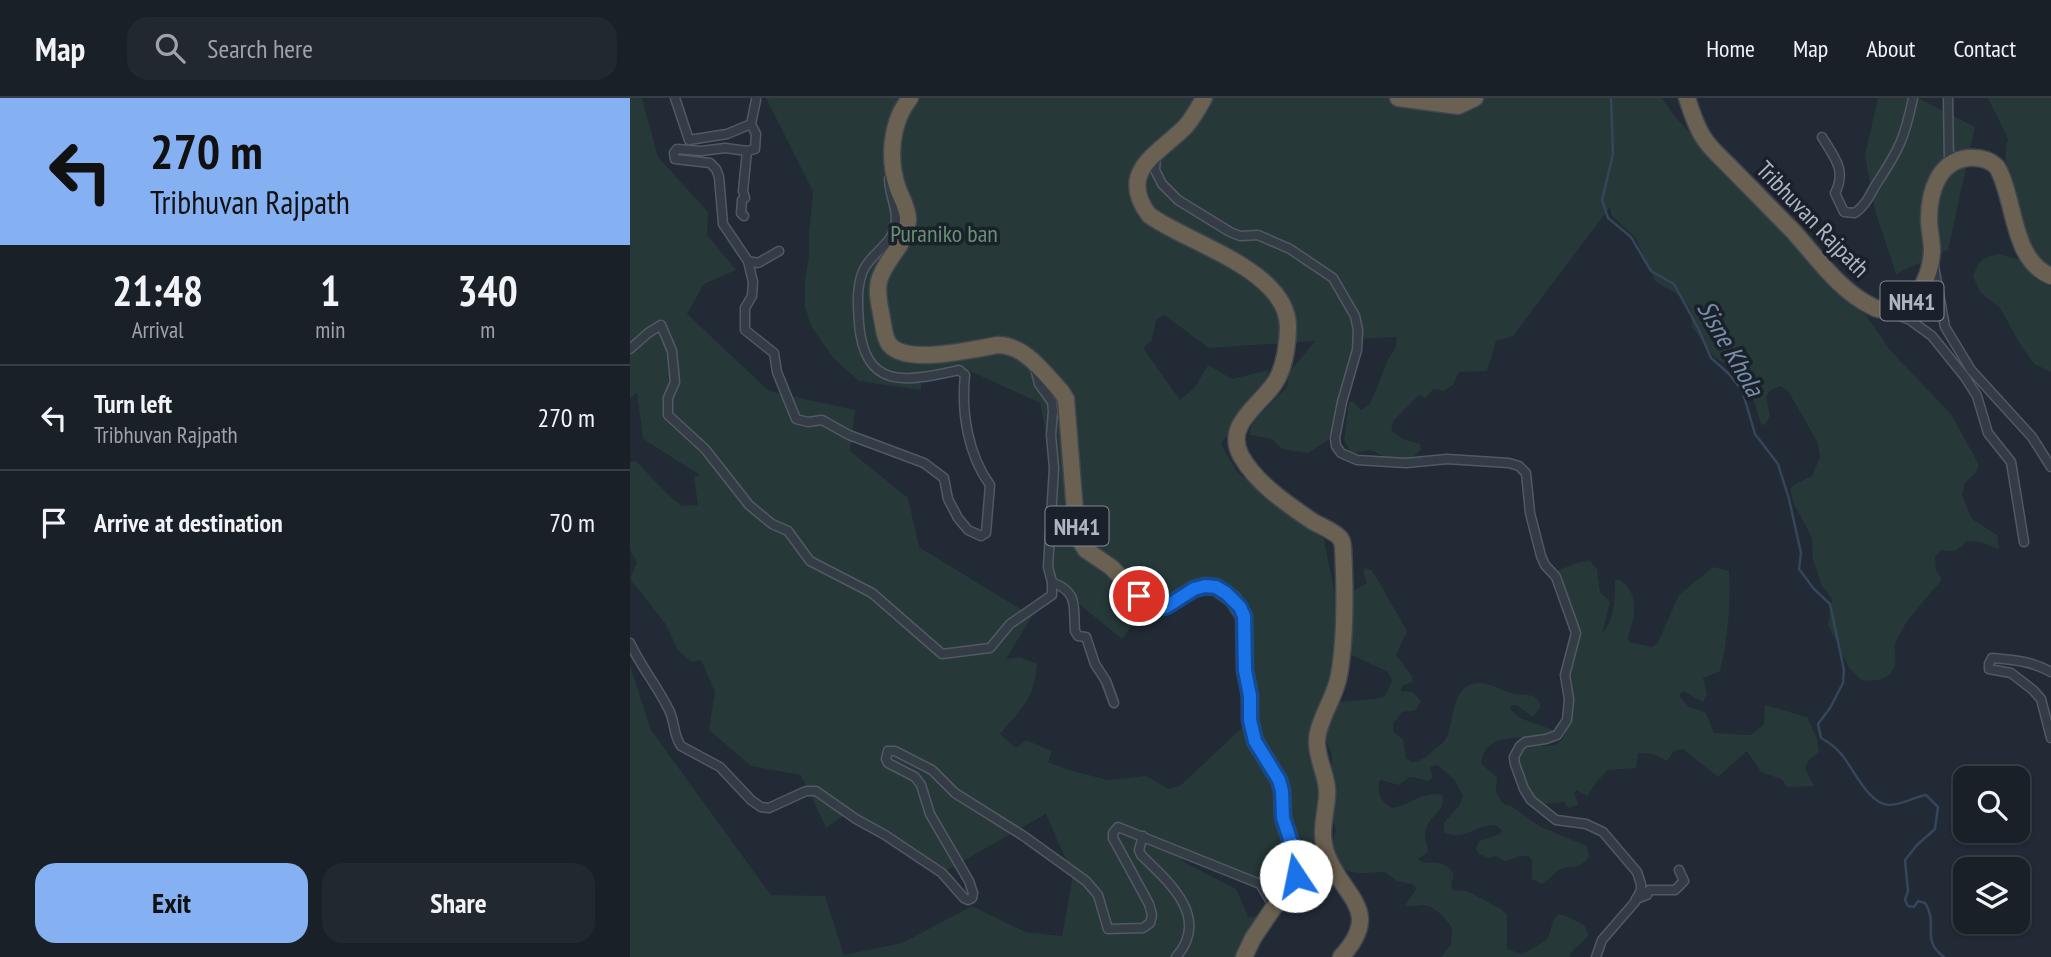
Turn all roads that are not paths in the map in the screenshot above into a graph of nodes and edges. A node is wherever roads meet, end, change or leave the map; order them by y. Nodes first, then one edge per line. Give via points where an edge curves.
1 (675, 98) edge
2 (910, 98) edge
3 (1204, 98) edge
4 (1398, 98) edge
5 (1475, 98) edge
6 (1687, 98) edge
7 (1913, 98) edge
8 (1948, 98) edge
9 (756, 100) dead end
10 (751, 124) junction
11 (1822, 136) dead end
12 (747, 151) junction
13 (1156, 153) junction
14 (1949, 163) junction
15 (892, 169) junction
16 (744, 216) dead end
17 (779, 251) dead end
18 (1932, 253) junction
19 (748, 261) junction
20 (2051, 276) edge
21 (1880, 310) junction
22 (630, 349) edge
23 (1034, 362) junction
24 (1968, 373) junction
25 (2051, 467) edge
26 (2024, 542) dead end
27 (1052, 582) junction
28 (630, 643) edge
29 (2051, 672) edge
30 (1115, 703) dead end
31 (2051, 738) edge
32 (1143, 836) junction
33 (1679, 870) dead end
34 (1636, 899) junction
35 (1274, 907) junction
36 (1177, 957) edge
37 (1244, 957) edge
38 (1341, 957) edge
39 (1596, 957) edge

1 - 10 street via 689,140 727,134
2 - 15 highway, NH41 via 895,130
3 - 13 highway via 1188,124
4 - 5 highway via 1458,106
6 - 21 highway, Tribhuvan Rajpath / NH41 via 1702,136 1718,155 1818,262 1862,301
7 - 11 street via 1906,133 1893,159 1867,204 1855,213 1844,212 1835,193 1841,180 1837,162
8 - 14 street
9 - 10 street
10 - 12 street via 755,149
12 - 16 street via 745,198 741,200
12 - 19 street via 677,149 674,153 676,159 710,163 716,169 723,224
13 - 34 street via 1155,170 1178,200 1230,232 1258,235 1290,249 1334,278 1358,330 1335,438 1341,453 1357,460 1406,463 1447,458 1509,463 1526,473 1536,542 1558,581 1576,639 1565,675 1570,707 1564,727 1550,738 1525,742 1517,750 1515,764 1529,797 1554,819 1586,824 1609,838 1637,872 1641,887
13 - 38 highway via 1144,163 1138,180 1142,205 1149,215 1265,282 1286,310 1287,342 1279,375 1241,422 1240,453 1277,495 1342,540 1339,675 1317,740 1326,780 1324,848 1333,873 1358,906 1360,918 1351,946
14 - 18 highway, NH41 via 1936,182 1930,204
14 - 20 highway via 1976,158 1994,164 2026,250 2039,269
15 - 19 street via 889,189 895,228 864,270 857,296 861,343 874,368 895,377 905,380 960,370 965,375 968,433 979,471 989,485 986,533 981,536 968,530 948,499 944,478 923,463 822,420 796,419 774,353 746,330 745,308 753,282
15 - 23 highway, NH41 via 908,214 906,236 879,282 890,344 906,354 923,355 1007,345
17 - 19 street via 758,264
18 - 21 highway, NH41 via 1925,279 1910,303
18 - 24 street via 1945,327
21 - 24 street via 1910,320
22 - 27 street via 661,325 672,351 675,382 668,398 668,415 705,450 749,505 788,531 810,561 872,593 942,654 989,648 1010,624 1052,595
23 - 27 street via 1053,411 1048,566
23 - 35 highway, NH41 via 1066,399 1077,537 1086,550 1157,606 1166,607 1194,589 1216,587 1233,599 1244,616 1250,720 1255,741 1279,780 1283,818 1296,858 1293,887
24 - 25 street via 2032,438
24 - 26 street via 1988,433 2011,462
27 - 30 street via 1072,594 1075,631 1086,638
28 - 32 street via 670,711 676,740 720,767 751,800 769,808 816,791 942,873 968,900 974,893 930,814 921,785 888,763 888,751 932,770 955,793 1086,881 1098,895 1108,929 1143,928 1150,923 1149,904 1113,833 1118,827
29 - 31 street via 2035,663 1992,659 1989,664 1989,669 2022,679 2041,699
32 - 35 street via 1260,884
32 - 36 street via 1141,855 1170,884 1191,923 1188,940
33 - 34 street via 1684,881 1675,890 1649,890
34 - 39 street via 1602,940
35 - 37 highway, NH41

